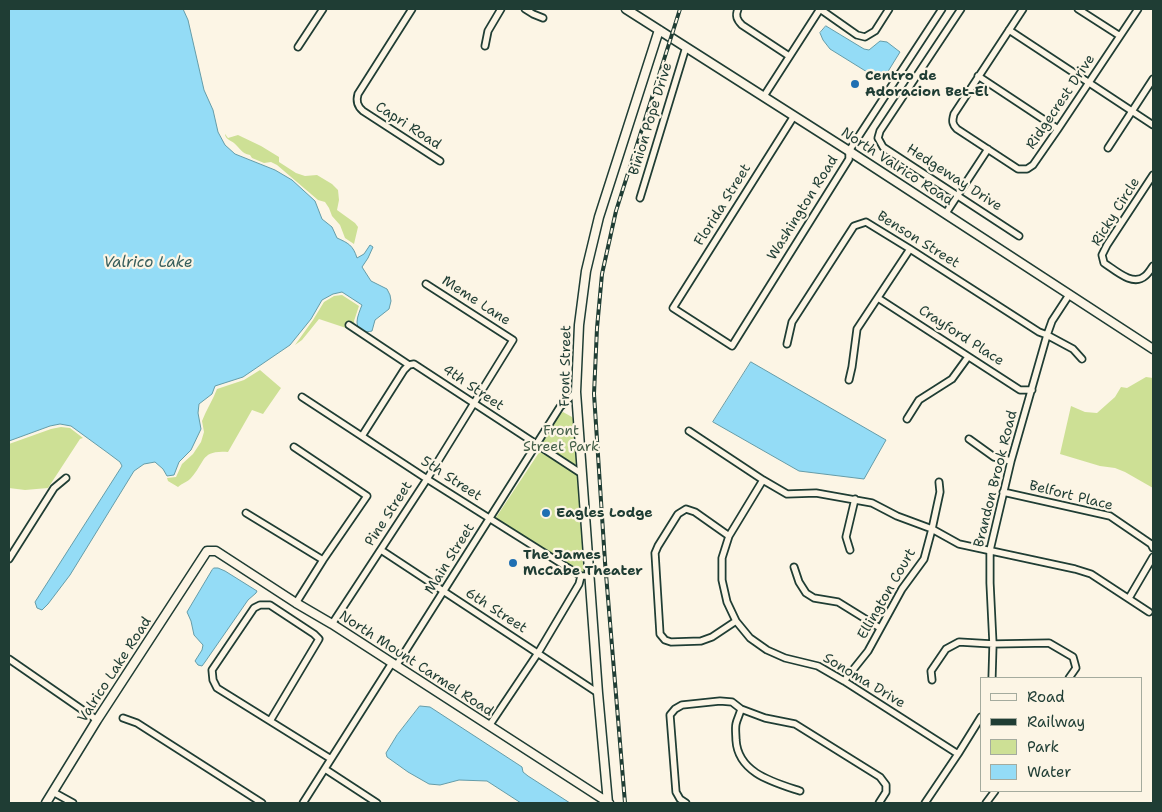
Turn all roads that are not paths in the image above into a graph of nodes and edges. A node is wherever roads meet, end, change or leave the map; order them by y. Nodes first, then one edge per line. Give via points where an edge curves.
1 (323, 9) edge
2 (412, 9) edge
3 (501, 9) edge
4 (525, 9) edge
5 (626, 9) edge
6 (738, 9) edge
7 (820, 9) edge
8 (889, 9) edge
9 (942, 9) edge
10 (961, 9) edge
11 (1023, 9) edge
12 (1078, 9) edge
13 (1138, 9) edge
14 (543, 18) dead end
15 (659, 30) junction
16 (1009, 30) junction
17 (1120, 36) junction
18 (485, 46) dead end
19 (298, 47) dead end
20 (686, 47) junction
21 (789, 56) junction
22 (978, 76) junction
23 (1153, 79) edge
24 (1089, 83) junction
25 (764, 96) junction
26 (1132, 111) junction
27 (794, 116) junction
28 (1153, 125) edge
29 (1058, 129) junction
30 (1108, 148) dead end
31 (988, 149) junction
32 (850, 151) junction
33 (440, 161) dead end
34 (1153, 175) edge
35 (957, 195) junction
36 (640, 198) dead end
37 (946, 214) junction
38 (1019, 236) dead end
39 (910, 248) junction
40 (1153, 266) edge
41 (426, 284) dead end
42 (1069, 295) junction
43 (878, 298) junction
44 (349, 325) dead end
45 (1047, 335) junction
46 (513, 340) joint
47 (787, 344) dead end
48 (732, 346) joint
49 (1153, 349) edge
50 (968, 357) junction
51 (1082, 359) dead end
52 (409, 365) junction
53 (849, 380) dead end
54 (1032, 390) junction
55 (576, 392) junction
56 (302, 397) dead end
57 (473, 403) junction
58 (907, 419) dead end
59 (689, 430) dead end
60 (362, 436) junction
61 (969, 439) dead end
62 (537, 445) junction
63 (294, 447) dead end
64 (1011, 462) junction
65 (582, 474) junction
66 (66, 478) dead end
67 (427, 479) junction
68 (763, 480) junction
69 (939, 482) dead end
70 (1004, 492) junction
71 (855, 499) junction
72 (246, 513) dead end
73 (490, 519) junction
74 (932, 529) junction
75 (729, 536) junction
76 (1153, 548) edge
77 (381, 550) junction
78 (850, 550) dead end
79 (990, 550) junction
80 (207, 552) joint
81 (1153, 557) edge
82 (9, 559) edge
83 (322, 560) junction
84 (794, 567) dead end
85 (581, 576) junction
86 (590, 576) junction
87 (444, 592) junction
88 (1129, 598) junction
89 (296, 603) junction
90 (1150, 612) dead end
91 (736, 622) junction
92 (332, 624) junction
93 (880, 628) junction
94 (993, 644) junction
95 (538, 653) junction
96 (9, 659) edge
97 (394, 665) junction
98 (992, 677) edge
99 (1070, 677) edge
100 (932, 680) dead end
101 (844, 681) junction
102 (598, 693) junction
103 (742, 709) junction
104 (123, 718) dead end
105 (980, 719) edge
106 (97, 720) junction
107 (270, 721) junction
108 (489, 726) junction
109 (958, 754) junction
110 (331, 759) junction
111 (325, 768) junction
112 (800, 791) dead end
113 (54, 792) junction
114 (994, 792) edge
115 (46, 803) edge
116 (73, 803) edge
117 (262, 803) edge
118 (303, 803) edge
119 (377, 803) edge
120 (609, 803) edge
121 (686, 803) edge
122 (878, 803) edge
123 (925, 803) edge
124 (986, 803) edge

1 - 19 street
2 - 33 street, Capri Road via 357,100 363,111
3 - 18 street via 488,30
4 - 14 street
5 - 15 street, North Valrico Road
6 - 21 street via 737,20 742,25
7 - 8 street via 857,35 865,37 875,31
7 - 21 street
9 - 32 street, Washington Road
10 - 35 street, Hedgeway Drive via 878,138 883,147
11 - 16 street
12 - 17 street
13 - 17 street, Ridgecrest Drive
15 - 20 street, North Valrico Road
15 - 55 street, Front Street via 599,217 586,271 579,325
16 - 22 street
16 - 24 street
17 - 24 street, Ridgecrest Drive
20 - 25 street, North Valrico Road
20 - 36 street, Binion Pope Drive
21 - 25 street
22 - 29 street
22 - 31 street via 952,120 957,130
23 - 26 street
24 - 26 street
24 - 29 street, Ridgecrest Drive
25 - 27 street, North Valrico Road
26 - 28 street
26 - 30 street
27 - 32 street, North Valrico Road
27 - 48 street, Florida Street via 673,308
29 - 31 street, Ridgecrest Drive via 1033,166 1027,169 1018,169
31 - 35 street
32 - 37 street, North Valrico Road
32 - 48 street, Washington Road via 849,159
34 - 40 street, Ricky Circle via 1102,255 1104,263 1131,280 1145,277
35 - 37 street
35 - 38 street, Hedgeway Drive
37 - 42 street, North Valrico Road
39 - 43 street
39 - 45 street, Benson Street
39 - 47 street, Benson Street via 866,222 854,226 792,322
41 - 46 street, Meme Lane
42 - 45 street, Brandon Brook Road
42 - 49 street, North Valrico Road
43 - 50 street, Crayford Place
43 - 53 street via 857,329
44 - 52 street, 4th Street
45 - 51 street, Benson Street via 1073,349
45 - 54 street, Brandon Brook Road
46 - 57 street, Pine Street
50 - 54 street, Crayford Place via 1020,390
50 - 58 street via 952,379 919,400
52 - 57 street, 4th Street via 414,364
52 - 60 street
54 - 64 street, Brandon Brook Road
55 - 62 street, Main Street via 560,406
55 - 65 street, Front Street
56 - 60 street, 5th Street
57 - 62 street, 4th Street
57 - 67 street, Pine Street
59 - 68 street
60 - 67 street, 5th Street
61 - 64 street via 994,456
62 - 65 street, 4th Street
62 - 73 street, Main Street
63 - 83 street via 367,496
64 - 70 street, Brandon Brook Road
65 - 86 street, Front Street
66 - 82 street via 54,488
67 - 73 street, 5th Street
67 - 77 street, Pine Street
68 - 71 street via 787,494 816,493
68 - 75 street, Sonoma Drive
69 - 74 street, Ellington Court
70 - 76 street, Belfort Place via 1110,516
70 - 79 street, Brandon Brook Road
71 - 74 street
71 - 78 street via 846,537
72 - 83 street
73 - 85 street, 5th Street
73 - 87 street, Main Street
74 - 79 street via 959,544
74 - 93 street, Ellington Court via 924,559
75 - 91 street, Sonoma Drive via 722,558 722,580 726,602
75 - 91 street via 695,512 686,509 678,514 655,553 660,634 671,642 701,641
77 - 87 street, 6th Street
77 - 92 street, Pine Street
79 - 88 street via 1091,574
79 - 94 street, Brandon Brook Road
80 - 89 street, North Mount Carmel Road via 216,551
80 - 106 street, Valrico Lake Road
81 - 88 street
83 - 89 street
84 - 93 street via 799,582 814,598 838,602
85 - 86 street
85 - 95 street
86 - 102 street, Front Street
87 - 95 street, 6th Street
87 - 97 street, Main Street
88 - 90 street
89 - 92 street, North Mount Carmel Road
91 - 101 street, Sonoma Drive via 750,638 768,650 818,666
92 - 97 street, North Mount Carmel Road
93 - 101 street, Ellington Court via 868,651
94 - 98 street, Brandon Brook Road
94 - 99 street via 1049,643 1073,656 1076,668
94 - 100 street via 959,642 946,649 931,671
95 - 102 street, 6th Street
95 - 108 street
96 - 106 street
97 - 108 street, North Mount Carmel Road
97 - 110 street, Main Street
101 - 109 street, Sonoma Drive
102 - 120 street, Front Street
103 - 112 street via 736,725 737,750 742,761 750,769
103 - 121 street via 732,702 720,701 682,705 670,715 676,792
103 - 122 street via 795,724 880,776 886,792
104 - 117 street via 137,723
105 - 109 street
106 - 113 street, Valrico Lake Road
107 - 107 street via 217,688 212,670 260,604 270,605 319,639
107 - 110 street
108 - 120 street, North Mount Carmel Road
109 - 123 street
110 - 111 street, Main Street
111 - 118 street, Main Street
111 - 119 street
113 - 115 street, Valrico Lake Road
113 - 116 street
114 - 124 street

